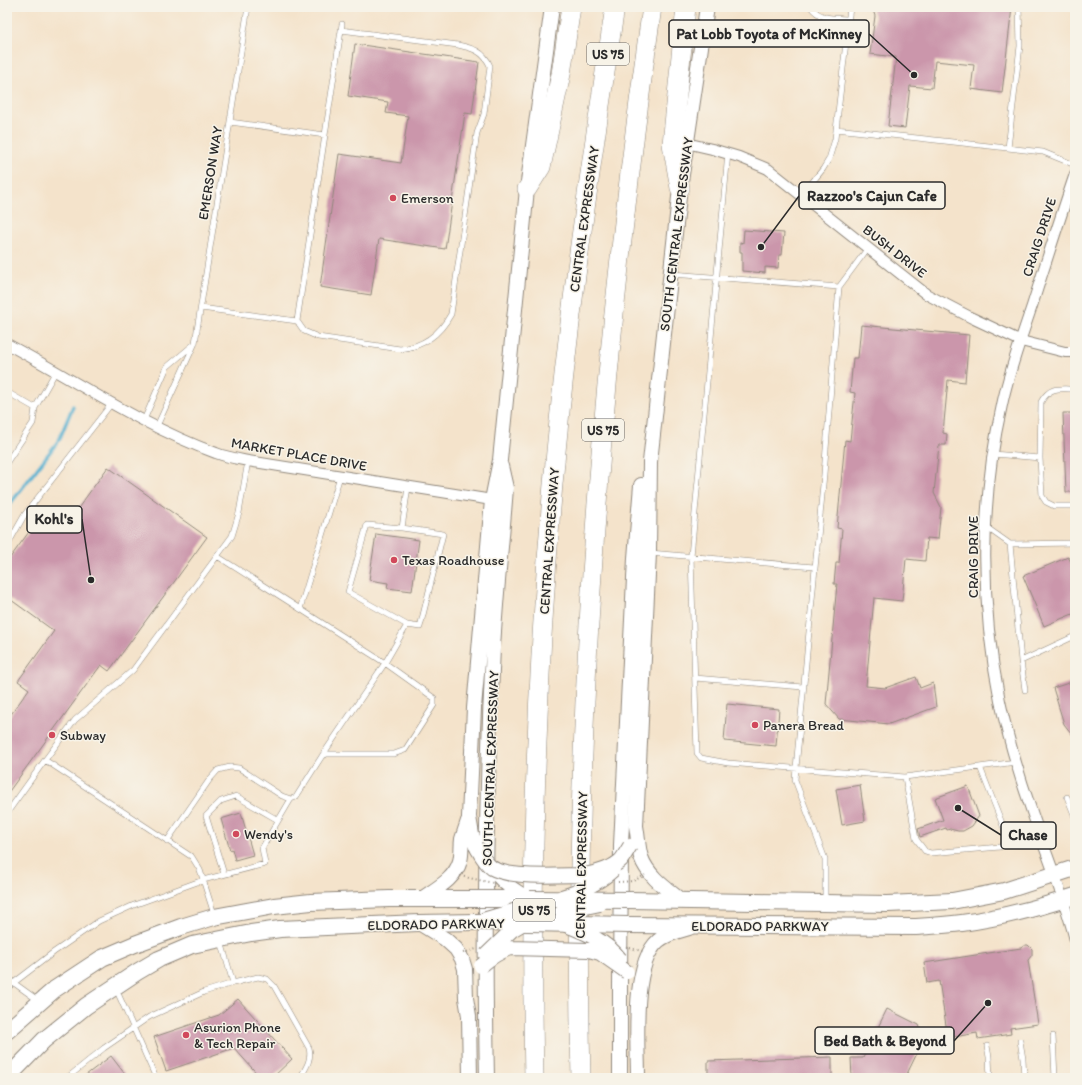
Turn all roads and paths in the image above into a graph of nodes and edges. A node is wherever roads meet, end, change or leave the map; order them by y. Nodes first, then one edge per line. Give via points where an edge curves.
1 (248, 7) edge
2 (551, 7) edge
3 (571, 7) edge
4 (615, 7) edge
5 (652, 7) edge
6 (686, 7) edge
7 (707, 7) edge
8 (811, 7) edge
9 (850, 7) edge
10 (1019, 7) edge
11 (849, 19) junction
12 (342, 24) dead end
13 (341, 30) junction
14 (230, 122) junction
15 (836, 129) junction
16 (325, 135) junction
17 (686, 143) junction
18 (1008, 148) junction
19 (728, 153) junction
20 (1075, 165) edge
21 (1075, 174) edge
22 (680, 188) junction
23 (527, 189) junction
24 (801, 196) junction
25 (868, 248) junction
26 (670, 274) junction
27 (717, 278) junction
28 (839, 287) junction
29 (201, 308) junction
30 (296, 322) junction
31 (1020, 341) junction
32 (196, 343) junction
33 (7, 344) edge
34 (1075, 352) edge
35 (56, 371) junction
36 (1075, 389) edge
37 (7, 392) edge
38 (112, 403) junction
39 (35, 408) junction
40 (144, 420) junction
41 (157, 426) junction
42 (993, 454) junction
43 (1040, 458) junction
44 (500, 460) junction
45 (248, 461) junction
46 (7, 462) edge
47 (650, 462) junction
48 (340, 476) junction
49 (408, 487) junction
50 (492, 500) junction
51 (1075, 506) edge
52 (986, 527) junction
53 (402, 528) junction
54 (1075, 543) edge
55 (1010, 544) junction
56 (7, 546) edge
57 (649, 552) junction
58 (1075, 552) edge
59 (217, 556) junction
60 (691, 556) junction
61 (1075, 559) edge
62 (814, 567) junction
63 (300, 609) junction
64 (407, 625) junction
65 (1075, 636) edge
66 (1021, 661) junction
67 (385, 663) junction
68 (695, 678) junction
69 (803, 687) junction
70 (1025, 690) dead end
71 (322, 756) junction
72 (45, 760) junction
73 (1016, 762) junction
74 (980, 767) junction
75 (796, 768) junction
76 (905, 777) junction
77 (1067, 797) dead end
78 (291, 799) junction
79 (7, 813) edge
80 (469, 817) junction
81 (1075, 817) edge
82 (278, 820) junction
83 (636, 826) junction
84 (167, 841) junction
85 (620, 861) junction
86 (491, 867) junction
87 (1075, 868) edge
88 (224, 874) junction
89 (645, 875) dead end
90 (460, 876) dead end
91 (1055, 876) junction
92 (203, 880) junction
93 (611, 882) dead end
94 (494, 883) dead end
95 (423, 898) junction
96 (1069, 898) edge
97 (682, 901) junction
98 (311, 902) junction
99 (825, 903) junction
100 (542, 910) junction
101 (214, 917) junction
102 (419, 923) junction
103 (699, 926) junction
104 (220, 938) junction
105 (1075, 940) edge
106 (478, 970) junction
107 (627, 972) junction
108 (7, 978) edge
109 (14, 982) junction
110 (233, 983) junction
111 (114, 986) junction
112 (7, 988) edge
113 (638, 991) junction
114 (40, 1002) junction
115 (86, 1006) junction
116 (469, 1016) junction
117 (133, 1029) junction
118 (7, 1031) edge
119 (1053, 1036) dead end
120 (1020, 1041) dead end
121 (987, 1046) dead end
122 (7, 1078) edge
123 (67, 1078) edge
124 (156, 1078) edge
125 (300, 1078) edge
126 (362, 1078) edge
127 (390, 1078) edge
128 (470, 1078) edge
129 (487, 1078) edge
130 (534, 1078) edge
131 (581, 1078) edge
132 (620, 1078) edge
133 (638, 1078) edge
134 (990, 1078) edge
135 (1024, 1078) edge
136 (1055, 1078) edge

1 - 14 lane, EMERSON WAY
2 - 23 main road, SOUTH CENTRAL EXPRESSWAY
3 - 23 highway via 561,74 541,167
4 - 130 highway, CENTRAL EXPRESSWAY / US 75 via 577,266 549,529 535,810
5 - 131 highway, CENTRAL EXPRESSWAY / US 75 via 614,304 592,566 580,848
6 - 22 highway via 672,144
7 - 17 main road, SOUTH CENTRAL EXPRESSWAY
8 - 11 lane via 822,16
9 - 11 lane
10 - 18 lane via 1020,46
11 - 15 lane
12 - 13 lane
13 - 16 lane
13 - 30 lane via 458,45 481,52 490,66 484,114 477,133 451,314 437,334 412,348 400,349 318,337 304,331
14 - 16 lane
14 - 29 lane, EMERSON WAY
15 - 18 lane
15 - 24 lane via 829,159
16 - 30 lane
17 - 19 street, BUSH DRIVE
17 - 22 main road, SOUTH CENTRAL EXPRESSWAY
18 - 20 lane via 1043,152
19 - 24 street, BUSH DRIVE via 768,170
19 - 27 lane
21 - 31 street, CRAIG DRIVE
22 - 26 main road, SOUTH CENTRAL EXPRESSWAY
23 - 44 main road, SOUTH CENTRAL EXPRESSWAY
24 - 25 street, BUSH DRIVE
25 - 28 lane
25 - 31 street, BUSH DRIVE via 926,294
26 - 27 lane
26 - 47 main road, SOUTH CENTRAL EXPRESSWAY
27 - 28 lane
27 - 60 lane
28 - 62 lane
29 - 30 lane
29 - 32 lane, EMERSON WAY
31 - 34 street, BUSH DRIVE
31 - 42 street, CRAIG DRIVE via 1002,403
32 - 40 lane via 167,367
32 - 41 lane, EMERSON WAY
33 - 35 street, MARKET PLACE DRIVE
35 - 38 street, MARKET PLACE DRIVE
35 - 39 lane
36 - 43 lane via 1052,389 1040,402
37 - 39 lane
38 - 40 street, MARKET PLACE DRIVE
38 - 56 lane via 25,514
39 - 46 lane via 33,423
40 - 41 street, MARKET PLACE DRIVE
41 - 45 street, MARKET PLACE DRIVE via 217,454
42 - 43 lane
42 - 52 street, CRAIG DRIVE
43 - 51 lane via 1042,496 1046,502 1054,506
44 - 50 main road, SOUTH CENTRAL EXPRESSWAY
44 - 129 main road, SOUTH CENTRAL EXPRESSWAY via 506,488 494,648 487,823
45 - 48 street, MARKET PLACE DRIVE
45 - 59 lane via 239,513 232,536
47 - 57 main road, SOUTH CENTRAL EXPRESSWAY
47 - 132 main road, SOUTH CENTRAL EXPRESSWAY via 642,482 634,566 621,846
48 - 49 street, MARKET PLACE DRIVE
48 - 63 lane
49 - 50 street, MARKET PLACE DRIVE
49 - 53 lane
50 - 80 main road, SOUTH CENTRAL EXPRESSWAY via 474,708
52 - 55 lane
52 - 73 street, CRAIG DRIVE via 985,570 993,662
53 - 64 lane via 443,534 420,627
53 - 64 lane via 367,525 348,592
54 - 55 lane
55 - 66 lane
57 - 60 lane
57 - 83 main road, SOUTH CENTRAL EXPRESSWAY
58 - 61 lane
59 - 63 lane
59 - 72 lane via 133,670 75,720
60 - 62 lane
60 - 68 lane
62 - 69 lane
63 - 67 lane
64 - 67 lane
65 - 66 lane
66 - 70 lane
67 - 71 lane
67 - 71 lane via 434,698 434,705 405,750 394,754
68 - 69 lane
68 - 75 lane via 697,753 702,758 728,764
69 - 75 lane
71 - 78 lane via 296,797
72 - 79 lane
72 - 84 lane
73 - 74 lane
73 - 91 street, CRAIG DRIVE
74 - 76 lane
74 - 76 lane via 1007,836 1007,842 1000,846 931,853 925,851 916,839
75 - 76 lane
75 - 99 lane via 795,780 825,859
77 - 81 lane
78 - 82 lane
78 - 84 lane via 282,796 239,768 218,770
80 - 86 main road, bridge via 476,846
80 - 95 main road via 457,867 443,885
82 - 88 lane via 262,848 265,864
82 - 88 lane via 236,796 221,801 206,816
83 - 85 main road, bridge via 630,846
83 - 97 main road via 640,851 646,867
84 - 92 lane via 192,857
85 - 86 main road, bridge via 602,871 584,875 520,875
85 - 100 main road, bridge via 610,873 594,885
86 - 100 main road via 510,887
87 - 91 main road, ELDORADO PARKWAY
88 - 92 lane
89 - 93 path, bridge via 633,881
90 - 94 path, bridge
91 - 96 street, CRAIG DRIVE
91 - 99 main road, ELDORADO PARKWAY via 1004,891 952,901
92 - 101 lane
92 - 109 lane via 134,905 99,921
95 - 98 main road, ELDORADO PARKWAY
95 - 100 main road, ELDORADO PARKWAY, bridge via 503,900
96 - 103 main road, ELDORADO PARKWAY via 990,919 916,927
96 - 105 street, CRAIG DRIVE
97 - 99 main road, ELDORADO PARKWAY
97 - 100 main road, ELDORADO PARKWAY, bridge via 628,900
98 - 101 main road, ELDORADO PARKWAY
98 - 104 main road via 291,913 227,923 221,927
100 - 102 main road, ELDORADO PARKWAY, bridge via 477,922
100 - 103 main road, ELDORADO PARKWAY, bridge via 591,924
100 - 106 main road, bridge via 512,930 497,944 484,958
100 - 107 main road, bridge via 602,941 616,955
101 - 114 main road, ELDORADO PARKWAY via 134,944 102,958
101 - 115 main road via 211,925 201,933 134,961 114,974
102 - 104 main road, ELDORADO PARKWAY via 280,929
102 - 116 main road via 445,939 460,954 465,969
103 - 113 main road via 672,933 657,942 647,957
104 - 110 lane
104 - 111 main road, ELDORADO PARKWAY via 192,945 159,959
106 - 107 main road, bridge via 498,953 510,948 589,950 600,953
106 - 116 main road via 473,982
107 - 113 main road
108 - 109 lane
109 - 112 lane
109 - 114 lane
110 - 117 lane via 204,992 149,1017
110 - 125 lane via 258,977 267,979 274,986 311,1054
111 - 115 main road, ELDORADO PARKWAY
111 - 117 lane
113 - 133 main road
114 - 118 main road, ELDORADO PARKWAY
115 - 122 main road, ELDORADO PARKWAY via 44,1040
116 - 128 main road
117 - 123 lane via 104,1048
117 - 124 lane
119 - 136 lane
120 - 135 lane
121 - 134 lane
126 - 127 lane

